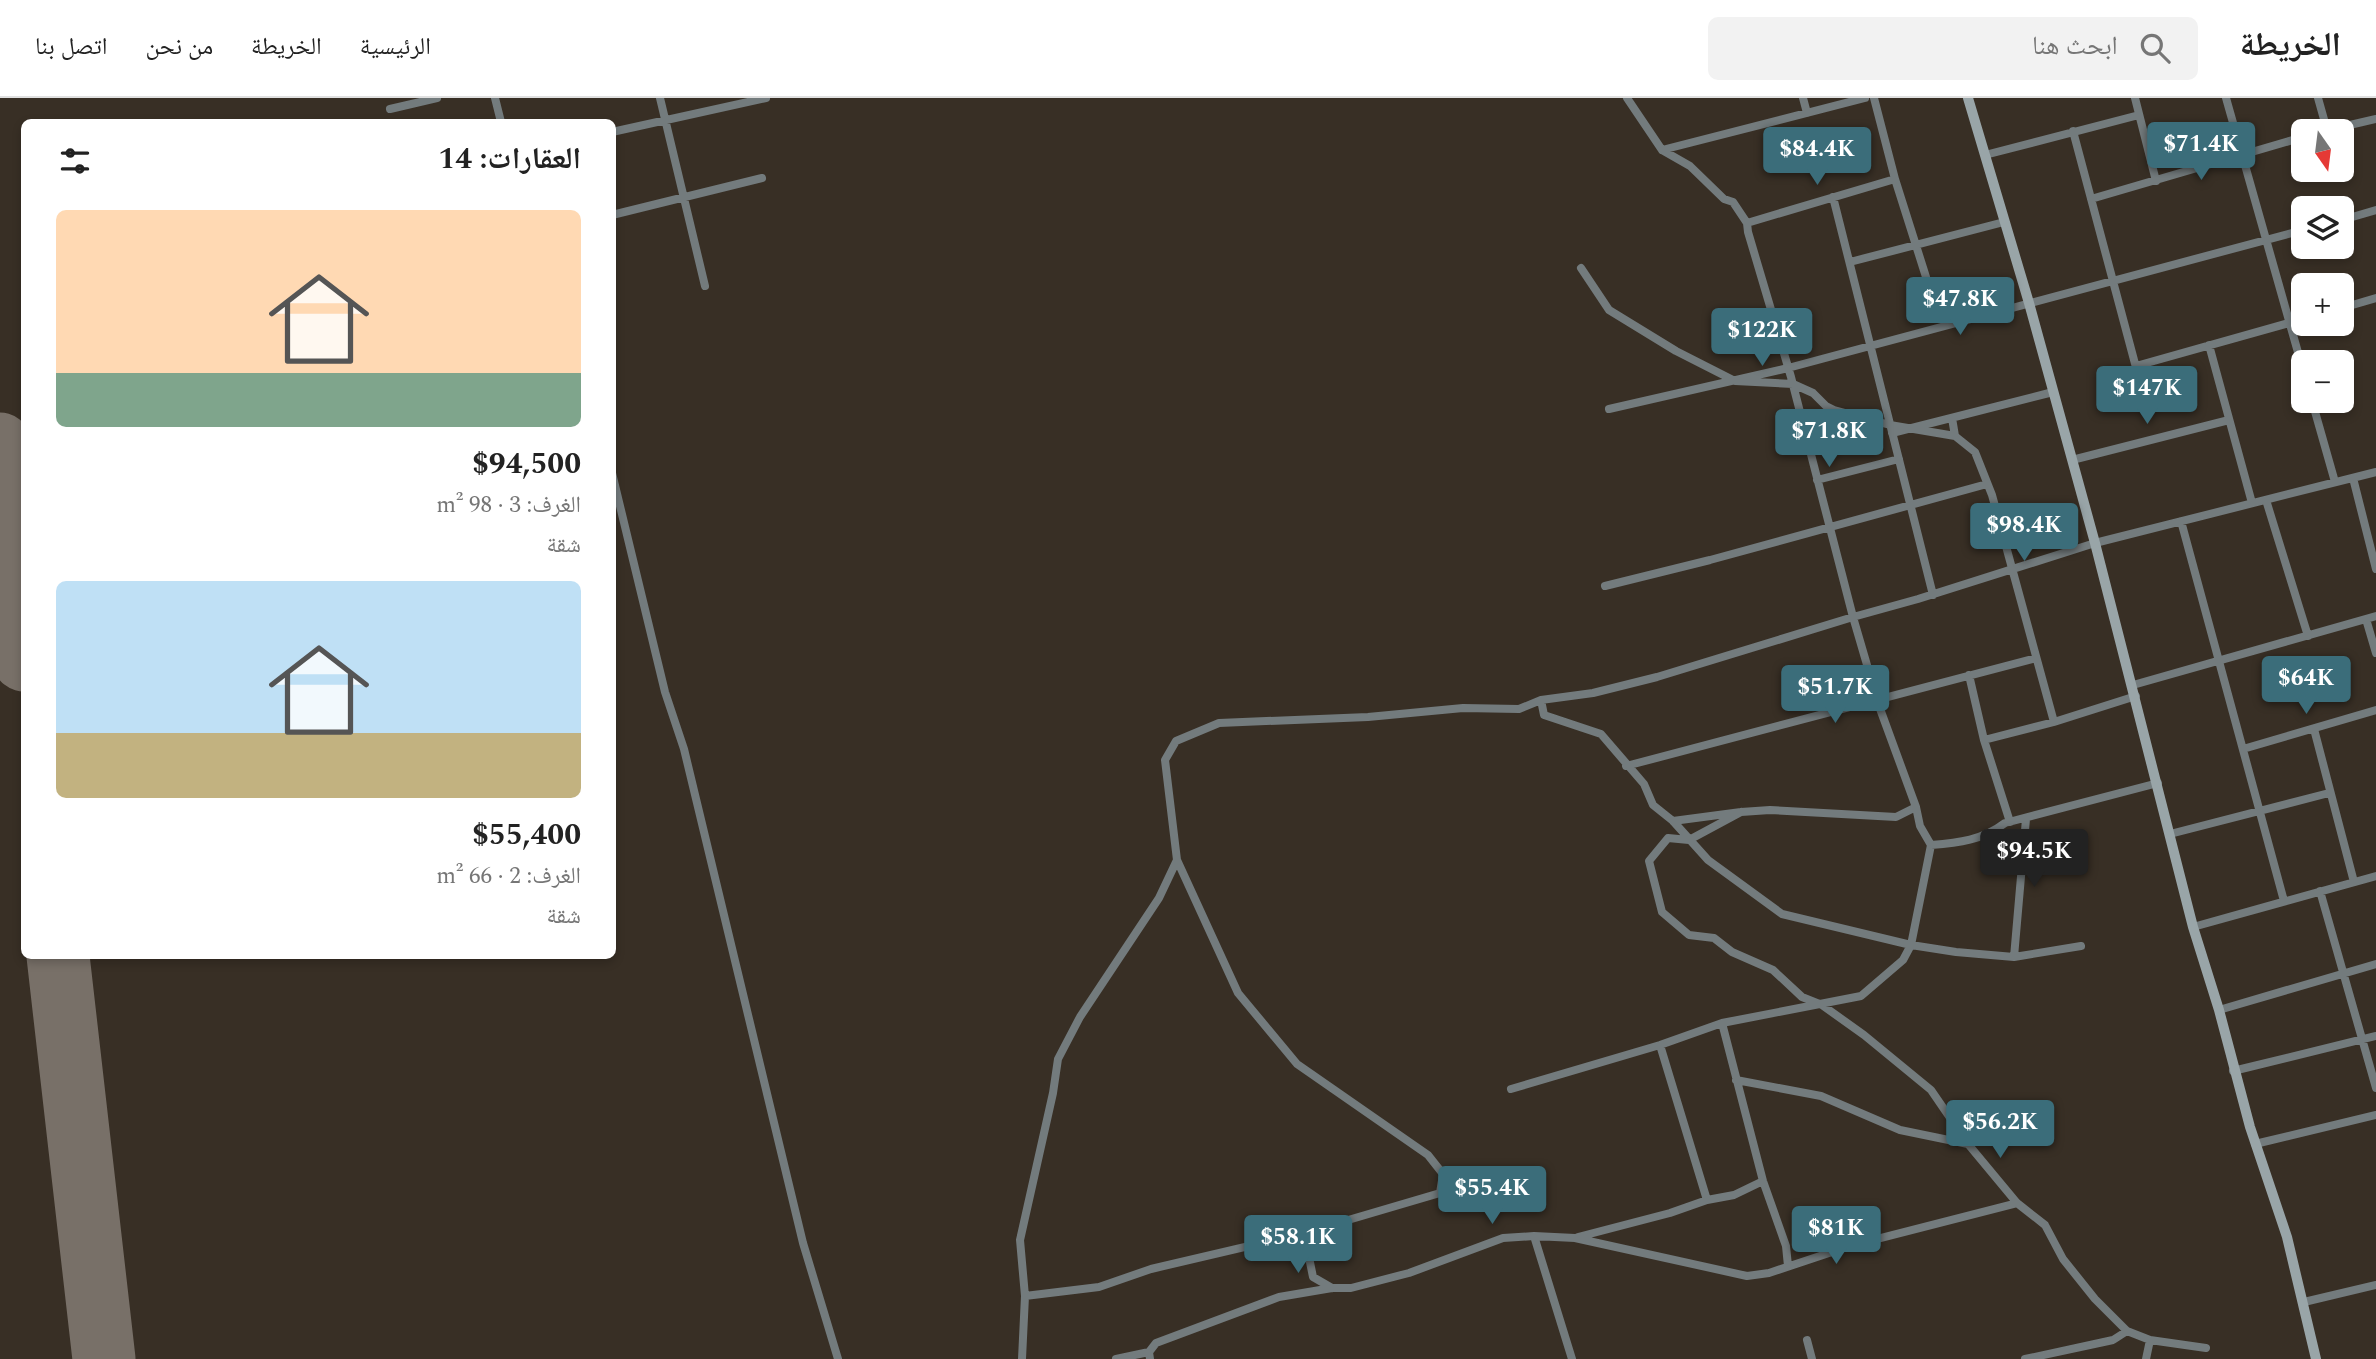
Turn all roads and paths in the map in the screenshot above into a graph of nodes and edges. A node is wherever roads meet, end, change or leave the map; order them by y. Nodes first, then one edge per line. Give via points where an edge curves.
1 (437, 98) edge
2 (495, 98) edge
3 (660, 98) edge
4 (766, 98) edge
5 (1628, 98) edge
6 (1803, 98) edge
7 (1864, 98) edge
8 (1874, 98) edge
9 (1968, 98) edge
10 (2135, 98) edge
11 (2226, 98) edge
12 (2318, 98) edge
13 (390, 109) dead end
14 (1807, 113) junction
15 (2139, 115) junction
16 (501, 119) edge
17 (2322, 119) edge
18 (2376, 119) edge
19 (666, 121) junction
20 (2354, 124) edge
21 (616, 131) edge
22 (2073, 131) junction
23 (2291, 141) edge
24 (1662, 150) junction
25 (1984, 155) junction
26 (2242, 156) junction
27 (762, 178) dead end
28 (1895, 179) junction
29 (2156, 181) junction
30 (1833, 197) junction
31 (684, 198) junction
32 (2091, 199) junction
33 (2376, 210) edge
34 (616, 214) edge
35 (2354, 216) edge
36 (2004, 222) junction
37 (1747, 223) junction
38 (2291, 233) edge
39 (2266, 240) junction
40 (1917, 244) junction
41 (1850, 262) junction
42 (1581, 268) dead end
43 (1926, 277) dead end
44 (2113, 281) junction
45 (705, 286) dead end
46 (2376, 300) edge
47 (2029, 303) junction
48 (2354, 305) edge
49 (2290, 322) junction
50 (2209, 345) junction
51 (1871, 346) junction
52 (2298, 350) edge
53 (2136, 366) junction
54 (1788, 368) junction
55 (1735, 381) junction
56 (1793, 384) junction
57 (2142, 390) dead end
58 (2053, 392) junction
59 (1609, 409) dead end
60 (2315, 413) edge
61 (1952, 418) junction
62 (2229, 419) junction
63 (1891, 429) junction
64 (1910, 429) junction
65 (1955, 436) junction
66 (1899, 459) junction
67 (2072, 460) junction
68 (2376, 472) edge
69 (2353, 478) junction
70 (1817, 480) junction
71 (2335, 482) junction
72 (1987, 484) junction
73 (616, 490) edge
74 (2266, 500) junction
75 (2252, 503) junction
76 (1910, 504) junction
77 (2181, 522) junction
78 (1830, 527) junction
79 (2095, 543) junction
80 (2376, 569) edge
81 (2010, 570) junction
82 (1605, 586) dead end
83 (1933, 595) junction
84 (1853, 617) junction
85 (2376, 617) edge
86 (2366, 619) junction
87 (2308, 636) junction
88 (2376, 653) edge
89 (2036, 658) junction
90 (2218, 661) junction
91 (1969, 675) junction
92 (2134, 690) junction
93 (1877, 698) junction
94 (1541, 700) junction
95 (2376, 710) edge
96 (2054, 722) junction
97 (2314, 729) junction
98 (1984, 740) junction
99 (2243, 749) junction
100 (1626, 766) junction
101 (2158, 783) junction
102 (2329, 793) junction
103 (1916, 807) junction
104 (2260, 811) junction
105 (1741, 812) junction
106 (2026, 818) junction
107 (1673, 821) junction
108 (2010, 822) junction
109 (2170, 834) junction
110 (1689, 840) junction
111 (1931, 845) junction
112 (1177, 860) junction
113 (2376, 876) edge
114 (2354, 882) junction
115 (2320, 891) junction
116 (2284, 901) junction
117 (2193, 926) junction
118 (1911, 946) junction
119 (2081, 946) dead end
120 (2014, 957) junction
121 (2376, 964) edge
122 (2343, 974) junction
123 (1822, 1005) junction
124 (2219, 1010) junction
125 (1722, 1023) junction
126 (2376, 1036) edge
127 (2362, 1040) junction
128 (1660, 1045) junction
129 (2233, 1071) junction
130 (1736, 1080) junction
131 (2376, 1088) edge
132 (1511, 1089) dead end
133 (2376, 1115) edge
134 (1968, 1144) junction
135 (2255, 1144) junction
136 (1763, 1181) junction
137 (1707, 1200) junction
138 (2017, 1203) junction
139 (1304, 1233) junction
140 (1534, 1236) junction
141 (1575, 1238) junction
142 (1788, 1266) junction
143 (2376, 1284) edge
144 (1332, 1287) junction
145 (1025, 1296) junction
146 (2304, 1303) junction
147 (2127, 1331) junction
148 (1807, 1340) dead end
149 (2150, 1340) junction
150 (2206, 1348) dead end
151 (1150, 1355) edge
152 (838, 1359) edge
153 (1022, 1359) edge
154 (1116, 1359) edge
155 (1572, 1359) edge
156 (1812, 1359) edge
157 (2025, 1359) edge
158 (2146, 1359) edge
159 (2316, 1359) edge

1 - 13 street
2 - 16 street
3 - 19 street
4 - 19 street
5 - 24 street
6 - 14 street
7 - 14 street
8 - 28 street
9 - 25 main road
10 - 15 street
11 - 26 street
12 - 17 street
14 - 24 street
15 - 22 street
15 - 29 street
18 - 20 street
19 - 21 street
19 - 31 street
22 - 25 street
22 - 32 street
23 - 26 street
24 - 37 street via 1690,166 1733,202
25 - 36 main road
26 - 29 street
26 - 39 street
27 - 31 street
28 - 30 street
28 - 40 street
29 - 32 street
30 - 37 street
30 - 41 street
31 - 34 street
31 - 45 street
32 - 44 street
33 - 35 street
36 - 40 street
36 - 47 main road
37 - 54 street
38 - 39 street
39 - 44 street
39 - 49 street
40 - 41 street
40 - 43 street
41 - 51 street
42 - 55 street via 1609,310
44 - 47 street
44 - 53 street
46 - 48 street
47 - 51 street
47 - 58 main road
49 - 50 street
49 - 52 street
50 - 53 street
50 - 62 street
51 - 54 street
51 - 63 street
53 - 57 street
54 - 55 street
54 - 56 street
55 - 56 street
55 - 59 street
56 - 63 street via 1834,410
56 - 70 street
58 - 61 street
58 - 67 main road
60 - 71 street
61 - 64 street
61 - 65 street
62 - 67 street
62 - 75 street
63 - 64 street
63 - 66 street
64 - 65 street
65 - 72 street via 1975,452
66 - 70 street
66 - 76 street
67 - 79 main road
68 - 69 street
69 - 71 street
69 - 80 street
70 - 78 street
71 - 74 street
72 - 76 street
72 - 81 street
73 - 152 street via 664,692 684,749 803,1243
74 - 75 street
74 - 87 street
75 - 77 street
76 - 78 street
76 - 83 street
77 - 79 street
77 - 90 street
78 - 82 street
78 - 84 street
79 - 81 street
79 - 92 main road
81 - 83 street
81 - 89 street
83 - 84 street
84 - 93 street
84 - 94 street via 1657,677
85 - 86 street
86 - 87 street
86 - 88 street
87 - 90 street
89 - 91 street
89 - 96 street
90 - 92 street
90 - 99 street
91 - 93 street
91 - 98 street
92 - 96 street
92 - 101 main road
93 - 100 street
93 - 103 street
94 - 100 street via 1544,715 1601,734
94 - 112 street via 1519,709 1463,708 1219,723 1176,741 1165,760
95 - 97 street
96 - 98 street
97 - 99 street
97 - 102 street
98 - 108 street
99 - 104 street
100 - 107 street via 1644,784 1654,806
101 - 106 street
101 - 109 main road
102 - 104 street
102 - 114 street
103 - 105 street via 1896,817
103 - 111 street
104 - 109 street
104 - 116 street
105 - 107 street
105 - 110 street
106 - 108 street
106 - 120 street
107 - 110 street
108 - 111 street via 1990,835
109 - 117 main road
110 - 118 street via 1708,860 1782,914
110 - 123 street via 1668,838 1649,861 1661,912 1689,935 1714,938 1732,952 1773,970 1802,997
111 - 118 street
112 - 139 street via 1238,993 1297,1064 1428,1155 1443,1174 1440,1193
112 - 145 street via 1159,898 1080,1017 1058,1059 1020,1240
113 - 114 street
114 - 115 street
115 - 116 street
115 - 122 street
116 - 117 street
117 - 124 main road
118 - 120 street
118 - 123 street via 1903,960 1861,996
119 - 120 street
121 - 122 street
122 - 124 street
122 - 127 street
123 - 125 street
123 - 134 street via 1931,1090
124 - 129 main road
125 - 128 street
125 - 130 street
126 - 127 street
127 - 129 street
127 - 131 street
128 - 132 street
128 - 137 street
129 - 135 main road
130 - 134 street via 1821,1096 1900,1129
130 - 136 street
133 - 135 street
134 - 138 street
135 - 146 main road
136 - 137 street via 1734,1195
136 - 142 street via 1786,1246
137 - 141 street
138 - 142 street
138 - 147 street via 2045,1225 2063,1259
139 - 144 street via 1313,1277
139 - 145 street via 1151,1269 1099,1287
140 - 141 street
140 - 144 street via 1503,1238 1351,1289
140 - 155 street
141 - 142 street via 1747,1276
143 - 146 street
144 - 151 street via 1279,1297 1156,1343
145 - 153 street
146 - 159 main road
147 - 149 street
147 - 157 street via 2113,1340
148 - 156 street
149 - 150 street
149 - 158 street
151 - 154 street

